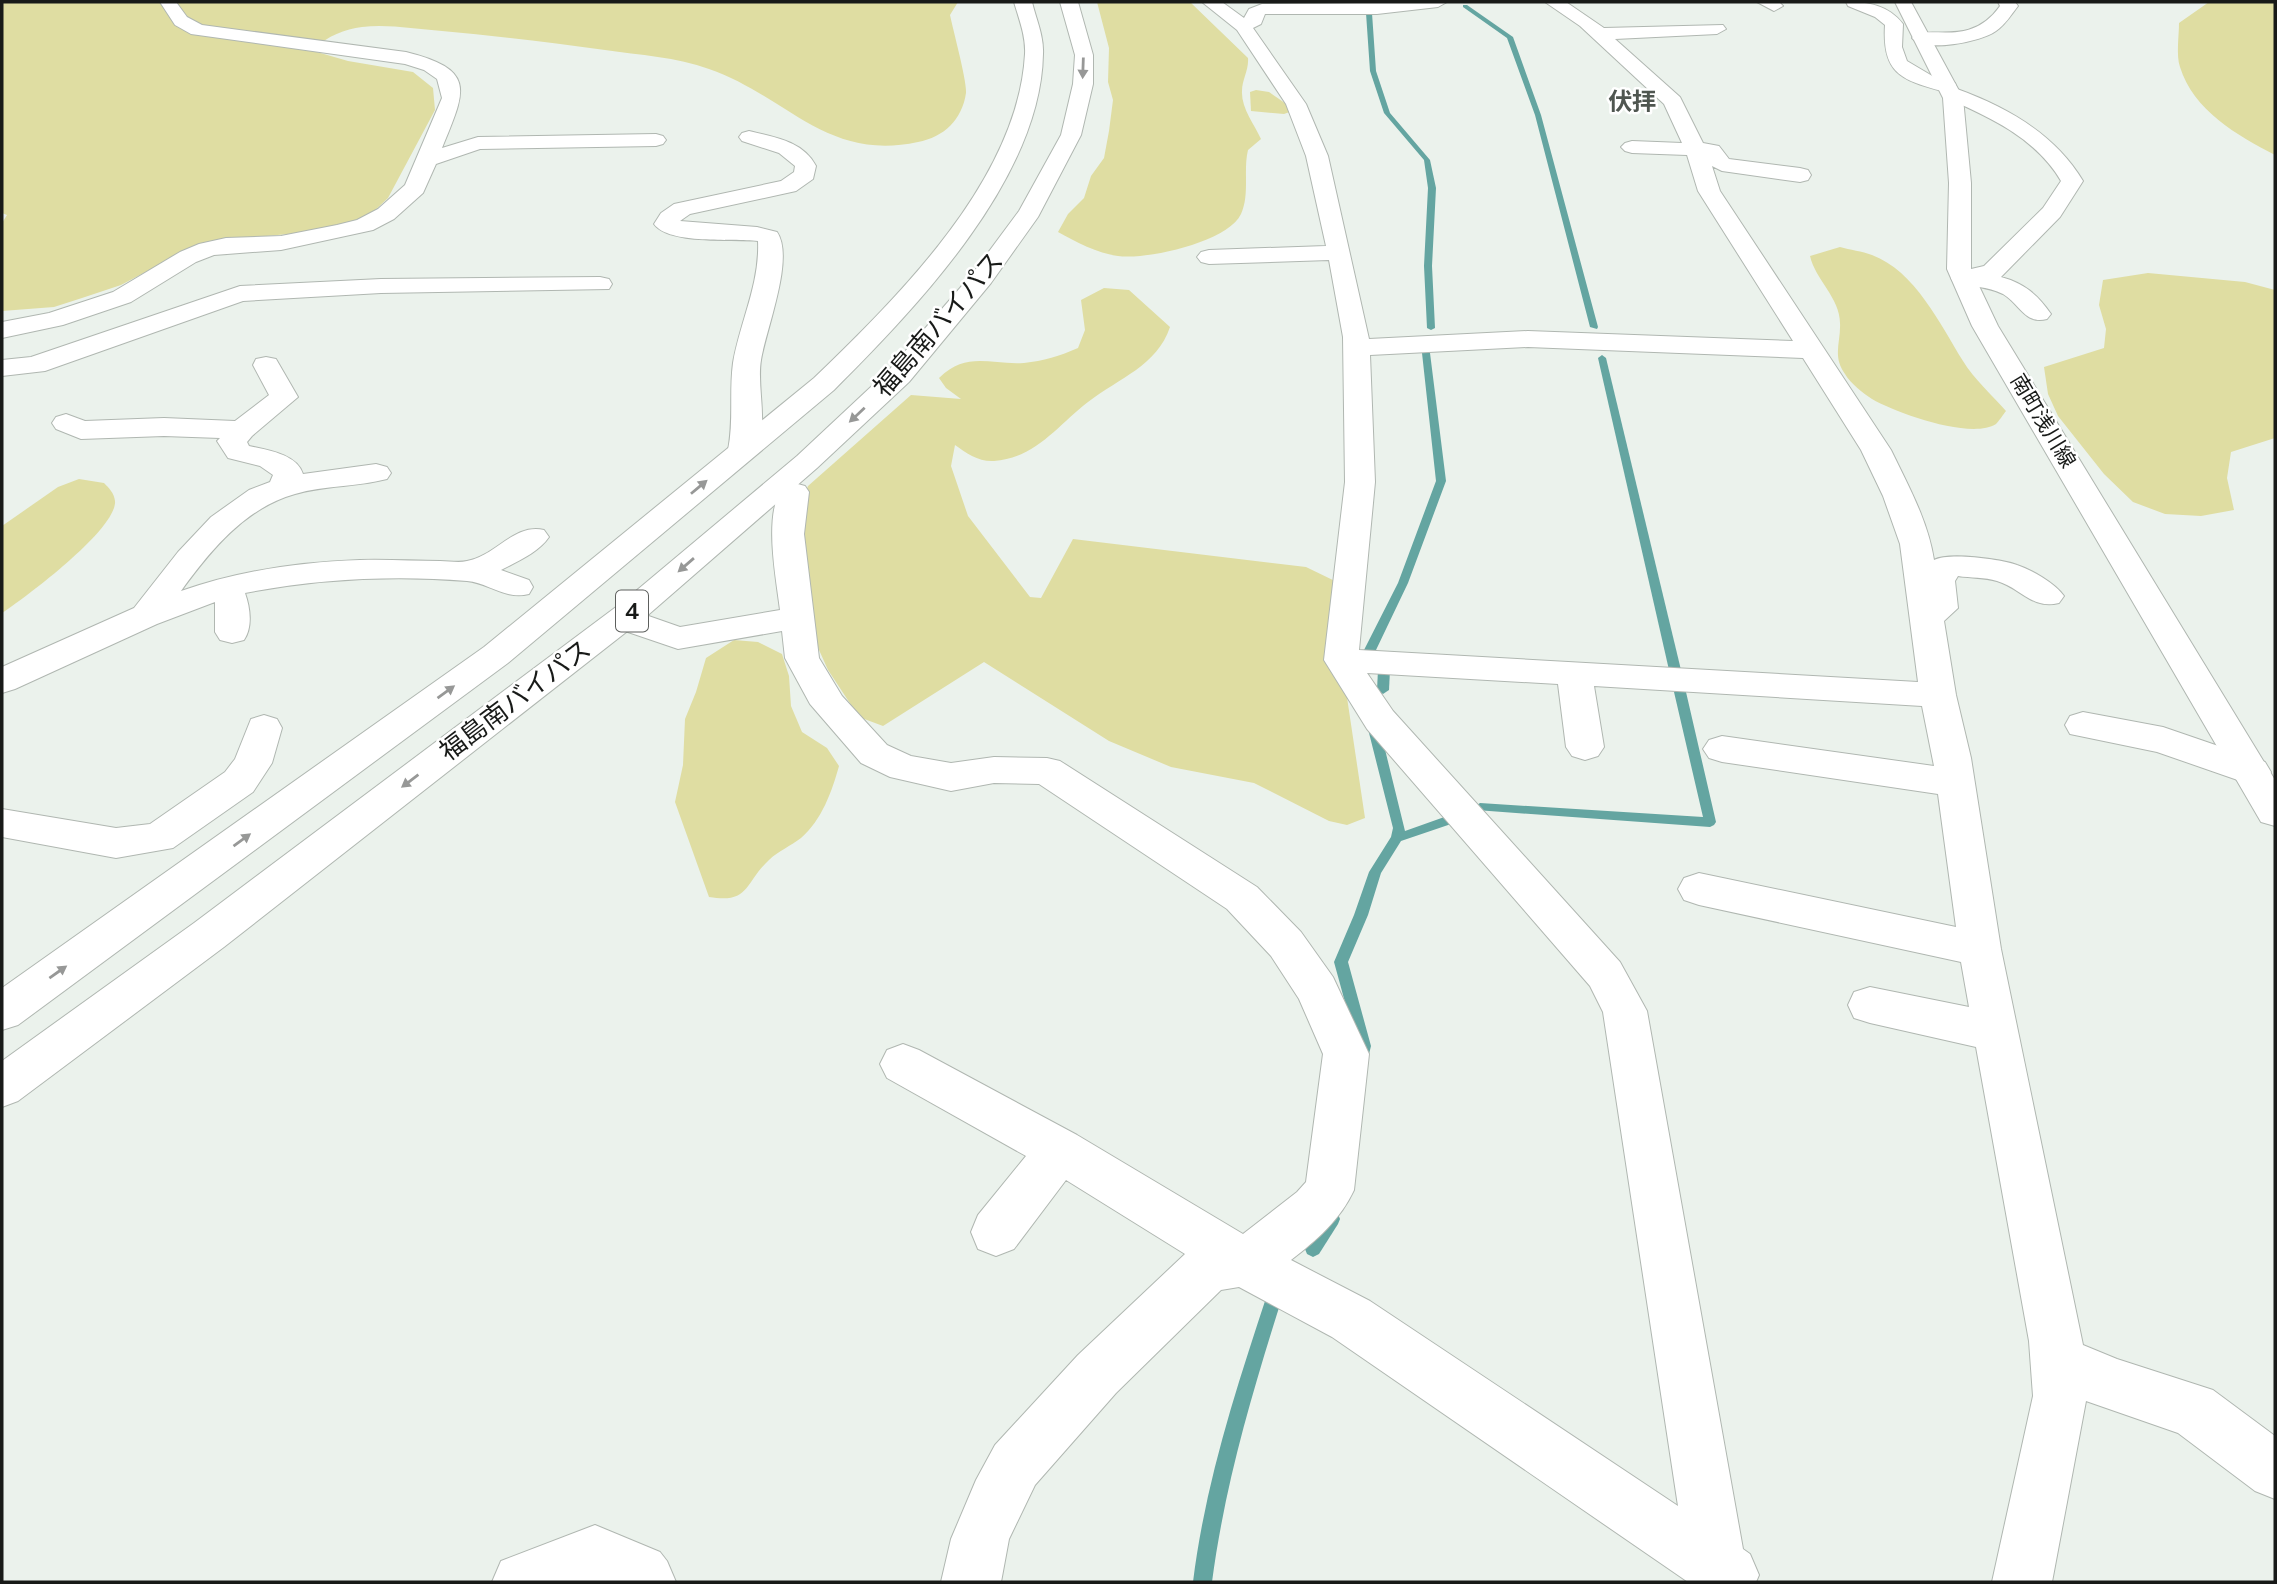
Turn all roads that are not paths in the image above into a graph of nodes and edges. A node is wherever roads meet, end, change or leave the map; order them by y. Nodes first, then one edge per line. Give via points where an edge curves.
1 (168, 2) edge
2 (1023, 2) edge
3 (1069, 2) edge
4 (1211, 2) edge
5 (1438, 2) edge
6 (1554, 2) edge
7 (1854, 2) edge
8 (1903, 2) edge
9 (2006, 2) edge
10 (1243, 26) junction
11 (1717, 29) dead end
12 (1657, 30) junction
13 (1597, 34) junction
14 (1921, 38) junction
15 (1955, 39) junction
16 (1698, 49) dead end
17 (1999, 49) dead end
18 (1949, 90) junction
19 (1989, 110) junction
20 (2062, 133) dead end
21 (750, 137) dead end
22 (656, 140) dead end
23 (1632, 147) dead end
24 (1695, 149) junction
25 (427, 160) junction
26 (1800, 175) dead end
27 (1338, 253) junction
28 (1209, 257) dead end
29 (542, 261) dead end
30 (1963, 278) junction
31 (600, 284) dead end
32 (530, 285) junction
33 (259, 292) junction
34 (2038, 314) dead end
35 (300, 315) dead end
36 (2, 330) edge
37 (1356, 348) junction
38 (1812, 350) junction
39 (266, 365) dead end
40 (2, 368) edge
41 (66, 423) dead end
42 (242, 430) junction
43 (743, 450) junction
44 (376, 473) dead end
45 (283, 488) junction
46 (794, 492) dead end
47 (533, 537) dead end
48 (474, 571) junction
49 (227, 586) junction
50 (517, 587) dead end
51 (2048, 596) dead end
52 (145, 617) junction
53 (796, 618) junction
54 (1927, 622) junction
55 (640, 624) dead end
56 (232, 632) dead end
57 (1341, 660) junction
58 (1574, 674) junction
59 (2, 681) edge
60 (1938, 695) junction
61 (2083, 725) dead end
62 (264, 728) dead end
63 (1585, 747) dead end
64 (1722, 749) dead end
65 (2252, 772) junction
66 (1956, 783) junction
67 (2275, 812) edge
68 (2, 823) edge
69 (1699, 889) dead end
70 (1980, 949) junction
71 (1870, 1005) dead end
72 (2, 1012) edge
73 (1996, 1032) junction
74 (903, 1064) dead end
75 (2, 1087) edge
76 (1060, 1150) junction
77 (996, 1232) dead end
78 (1243, 1262) junction
79 (2057, 1361) junction
80 (2275, 1471) edge
81 (1725, 1577) edge
82 (522, 1582) edge
83 (646, 1582) edge
84 (971, 1582) edge
85 (2022, 1582) edge

1 - 25 main road via 181,21 197,30 432,65 452,85 452,98
2 - 43 main road, 福島南バイパス / 4 via 1034,53 1031,85 1020,125 978,204 871,339
3 -> 75 main road, 福島南バイパス / 4 via 1084,55 1083,84 1071,135 1030,212 982,278 899,376 807,462 636,608 209,935
4 - 10 main road
5 - 10 main road via 1377,9 1262,9 1255,13 1255,20
6 - 13 main road
7 - 18 main road via 1894,24 1898,64
8 - 14 main road, 南町浅川線
9 - 15 main road via 2009,6 1999,23 1972,37
10 - 27 main road via 1296,104 1317,156
11 - 12 main road
12 - 13 main road
12 - 16 main road
13 - 24 main road via 1673,101
14 - 15 main road
14 - 18 main road, 南町浅川線
15 - 17 main road
18 - 19 main road
18 - 30 main road, 南町浅川線
19 - 20 main road
19 - 30 main road via 2051,150 2072,181 2052,212 1992,272
21 - 43 main road via 780,145 803,158 805,174 788,186 682,209 666,224 768,237 771,249 745,379 748,423
22 - 25 main road via 478,143
23 - 24 main road
24 - 26 main road via 1712,150 1722,165
24 - 38 main road via 1709,191
25 - 36 main road via 415,188 400,204 365,225 281,243 207,249 112,302
27 - 28 main road
27 - 37 main road
29 - 32 main road
30 - 34 main road via 2023,293
30 - 65 main road, 南町浅川線 via 1985,326
31 - 32 main road
32 - 33 main road
33 - 35 main road via 271,311
33 - 40 main road via 219,299 35,365
37 - 38 main road via 1528,340
37 - 57 main road via 1360,482
38 - 54 main road via 1876,450 1898,496 1916,544
39 - 42 main road via 284,397
41 - 42 main road via 81,430
42 - 45 main road via 232,441 238,452 270,460 289,472
72 -> 43 main road, 福島南バイパス / 4 via 496,655
44 - 45 main road
45 - 52 main road via 245,503 230,517 185,564
46 - 53 main road via 788,534
47 - 48 main road
48 - 49 main road via 359,570
48 - 50 main road
49 - 52 main road
49 - 56 main road
51 - 54 main road via 2007,572 1947,565 1939,581 1941,608
52 - 59 main road
53 - 55 main road via 678,638
53 - 78 main road via 802,658 828,704 874,754 903,768 951,778 994,770 1047,771 1242,898 1286,944 1317,990 1346,1054 1338,1128 1329,1190 1275,1242
54 - 60 main road
57 - 58 main road
57 - 81 main road via 1380,720 1605,974 1625,1011
58 - 60 main road
58 - 63 main road
60 - 66 main road
61 - 65 main road via 2163,740
62 - 68 main road via 253,763 239,782 159,838 116,843
64 - 66 main road
65 - 67 main road, 南町浅川線
66 - 70 main road
69 - 70 main road
70 - 73 main road
71 - 73 main road
73 - 79 main road
74 - 76 main road
76 - 77 main road
76 - 78 main road
78 - 81 main road via 1351,1319
78 - 84 main road via 1208,1268 1097,1374 1016,1465 980,1539
79 - 80 main road via 2115,1386 2193,1410
79 - 85 main road via 2060,1396
82 - 83 main road via 595,1555 639,1573

